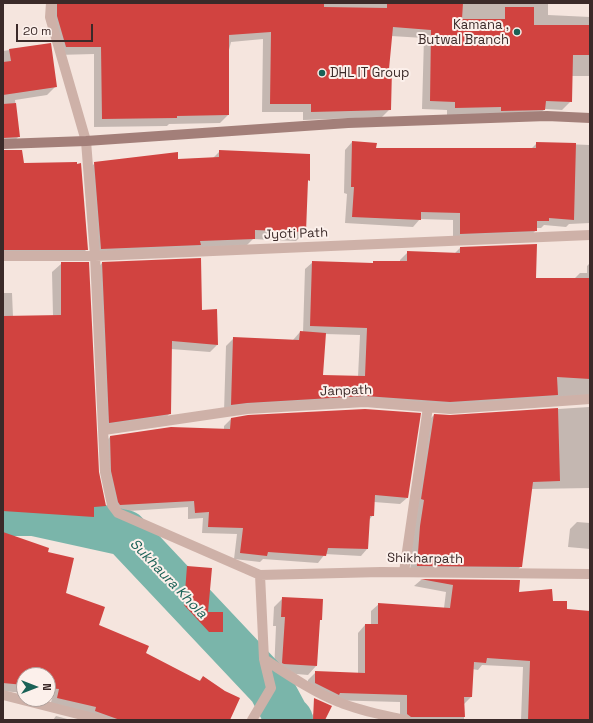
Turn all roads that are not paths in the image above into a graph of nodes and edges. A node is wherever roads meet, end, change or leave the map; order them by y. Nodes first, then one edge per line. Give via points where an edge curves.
1 (50, 3) edge
2 (590, 118) edge
3 (86, 142) junction
4 (3, 144) edge
5 (590, 235) edge
6 (3, 256) edge
7 (95, 256) junction
8 (590, 399) edge
9 (428, 407) junction
10 (104, 430) junction
11 (404, 572) junction
12 (590, 574) edge
13 (260, 575) junction
14 (264, 659) junction
15 (3, 695) edge
16 (102, 720) edge
17 (252, 720) edge
18 (405, 720) edge

1 - 3 street via 50,17
2 - 3 street via 547,116 348,122
3 - 4 street
3 - 7 street
5 - 7 street, Jyoti Path
6 - 7 street, Jyoti Path
7 - 10 street
8 - 9 street, Janpath via 450,409
9 - 10 street, Janpath via 365,402 247,409
9 - 11 street
10 - 13 street via 105,472 112,505 118,513
11 - 12 street, Shikharpath
11 - 13 street, Shikharpath
13 - 14 street
14 - 17 street via 271,688
14 - 18 street via 339,702 368,712
15 - 16 street

